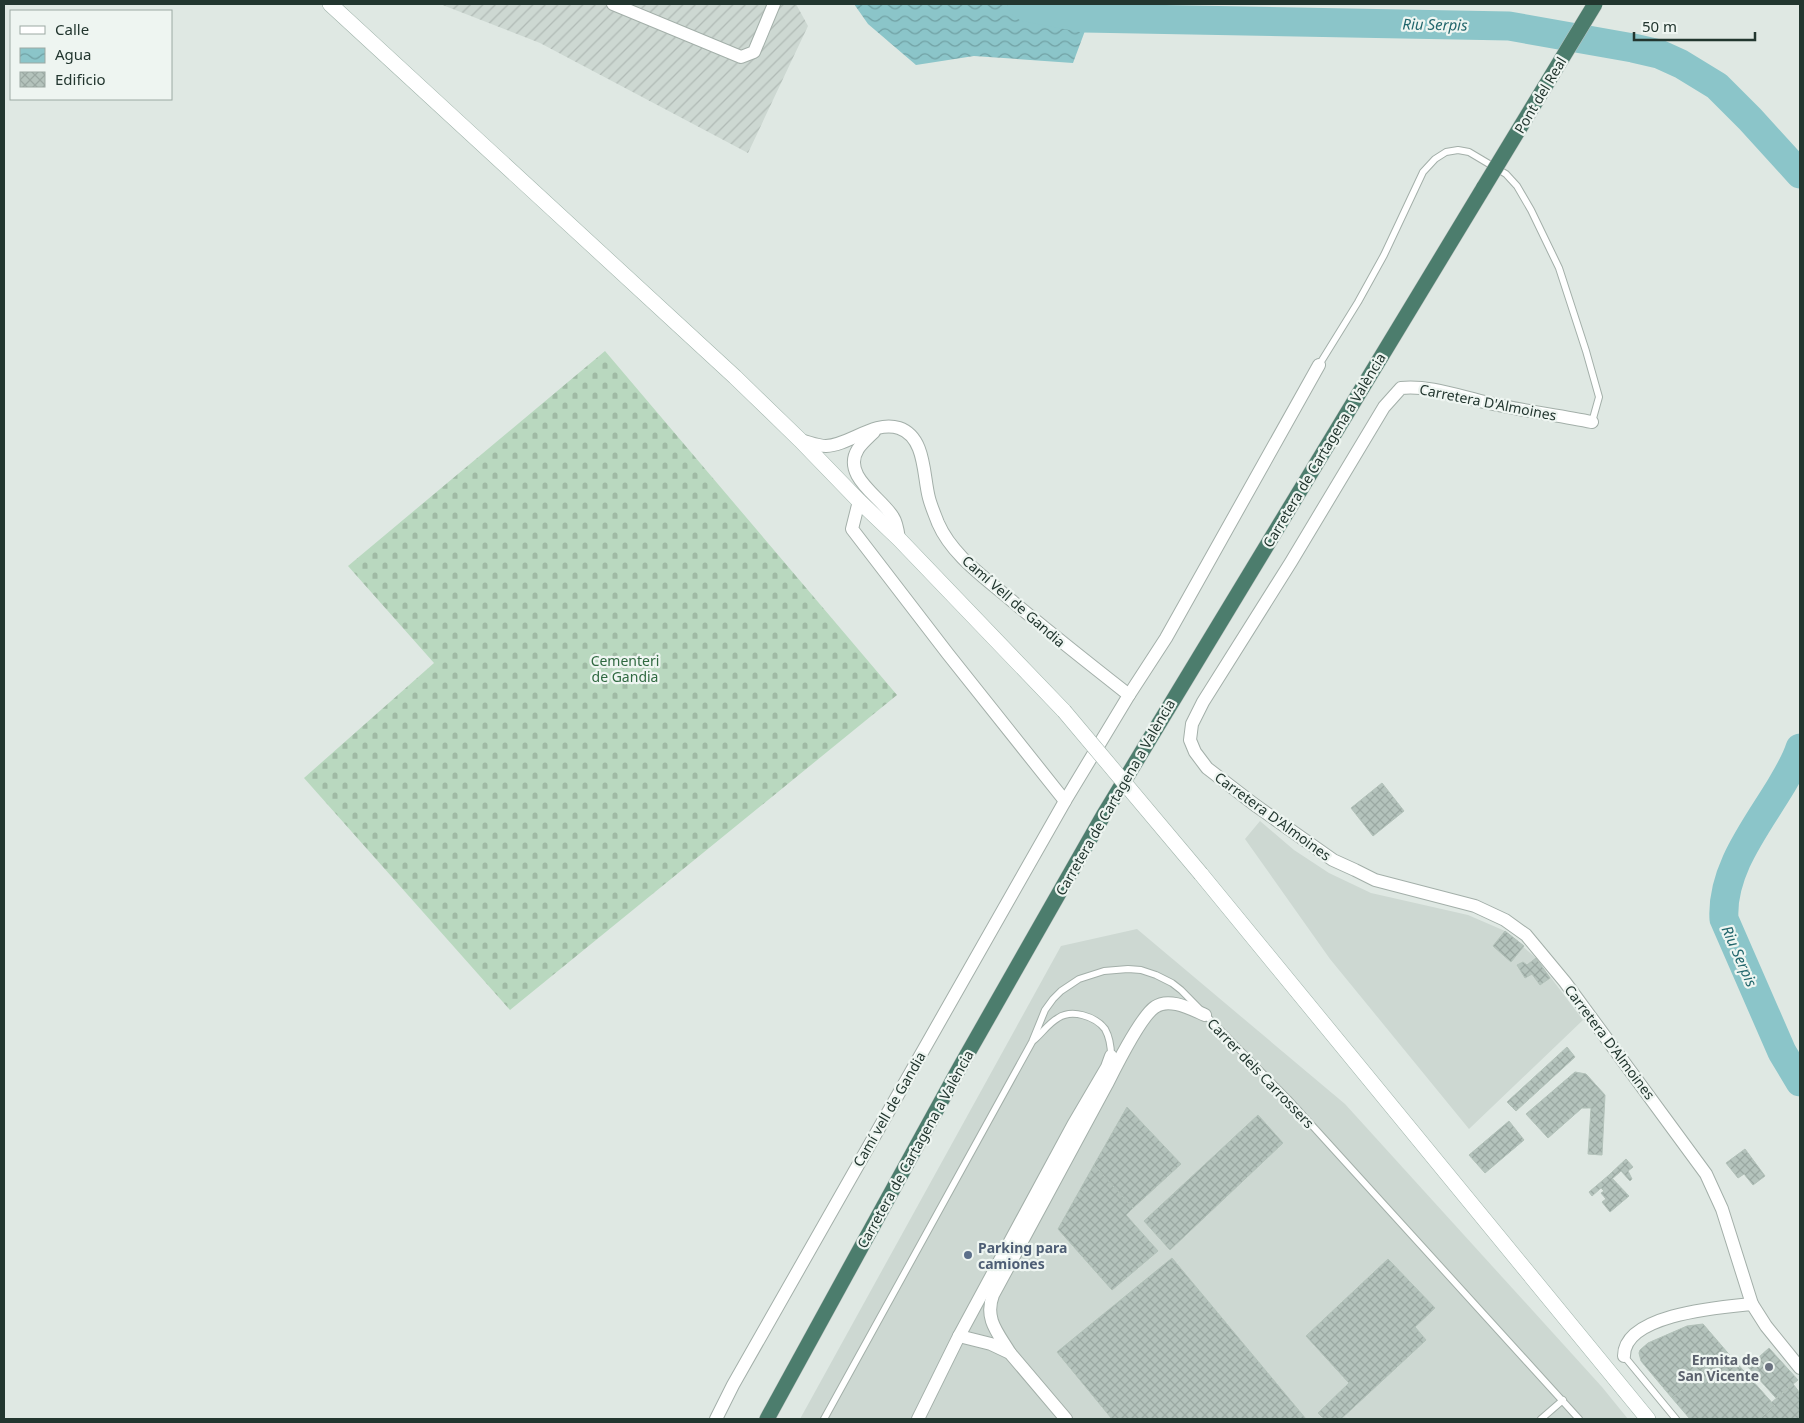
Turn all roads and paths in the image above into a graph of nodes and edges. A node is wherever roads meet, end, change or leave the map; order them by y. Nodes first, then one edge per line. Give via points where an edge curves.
1 (330, 4) edge
2 (613, 4) edge
3 (774, 4) edge
4 (1595, 4) edge
5 (1484, 187) joint
6 (1319, 365) joint
7 (1592, 422) joint
8 (878, 428) junction
9 (800, 440) junction
10 (859, 501) junction
11 (899, 539) junction
12 (1129, 695) junction
13 (1065, 801) junction
14 (1205, 1015) junction
15 (1032, 1042) junction
16 (1111, 1056) joint
17 (1752, 1304) junction
18 (959, 1336) junction
19 (1010, 1354) junction
20 (1624, 1356) joint
21 (1800, 1368) edge
22 (1564, 1400) junction
23 (716, 1419) edge
24 (767, 1419) edge
25 (824, 1419) edge
26 (918, 1419) edge
27 (1066, 1419) edge
28 (1541, 1419) edge
29 (1579, 1419) edge
30 (1648, 1419) edge
31 (1676, 1419) edge

1 - 9 main road
2 - 3 street via 741,57 754,52
4 - 5 highway, Pont del Real, bridge
5 - 24 highway, Carretera de Cartagena a València via 1103,816 960,1067
6 - 7 lane via 1380,263 1423,172 1446,152 1469,152 1506,174 1517,186 1559,268 1599,397
6 - 12 street, Camí vell de Gandia via 1166,638
7 - 17 street, Carretera D'Almoines via 1529,412 1433,390 1401,388 1384,407 1203,702 1192,724 1190,740 1207,768 1333,860 1375,880 1475,906 1505,920 1526,936 1565,982 1706,1174 1719,1202
8 - 9 street, Camí Vell de Gandia via 836,444
8 - 11 street via 858,450 854,462 860,480 893,517
8 - 12 street, Camí Vell de Gandia via 900,428 910,434 918,445 938,523 966,561
9 - 10 main road
10 - 11 main road
10 - 13 street via 852,529
11 - 30 main road, bridge via 1064,711
12 - 13 street, Camí vell de Gandia
13 - 23 street, Camí vell de Gandia
14 - 15 lane via 1181,990 1156,975 1128,969 1104,971 1079,979 1062,991 1045,1010
14 - 19 street, Carrer dels Carrossers via 1167,1003 1155,1006 1125,1051 993,1295 989,1306 991,1320
14 - 22 lane, Carrer dels Carrossers via 1288,1099
15 - 16 lane via 1058,1018 1075,1014 1094,1020 1105,1030
15 - 25 lane
16 - 18 street
17 - 20 street via 1695,1310 1665,1319 1638,1331 1626,1344
17 - 21 street, Carretera D'Almoines
18 - 19 street via 991,1344
18 - 26 street
19 - 27 street
20 - 31 lane
22 - 28 lane
22 - 29 lane, Carrer dels Carrossers

